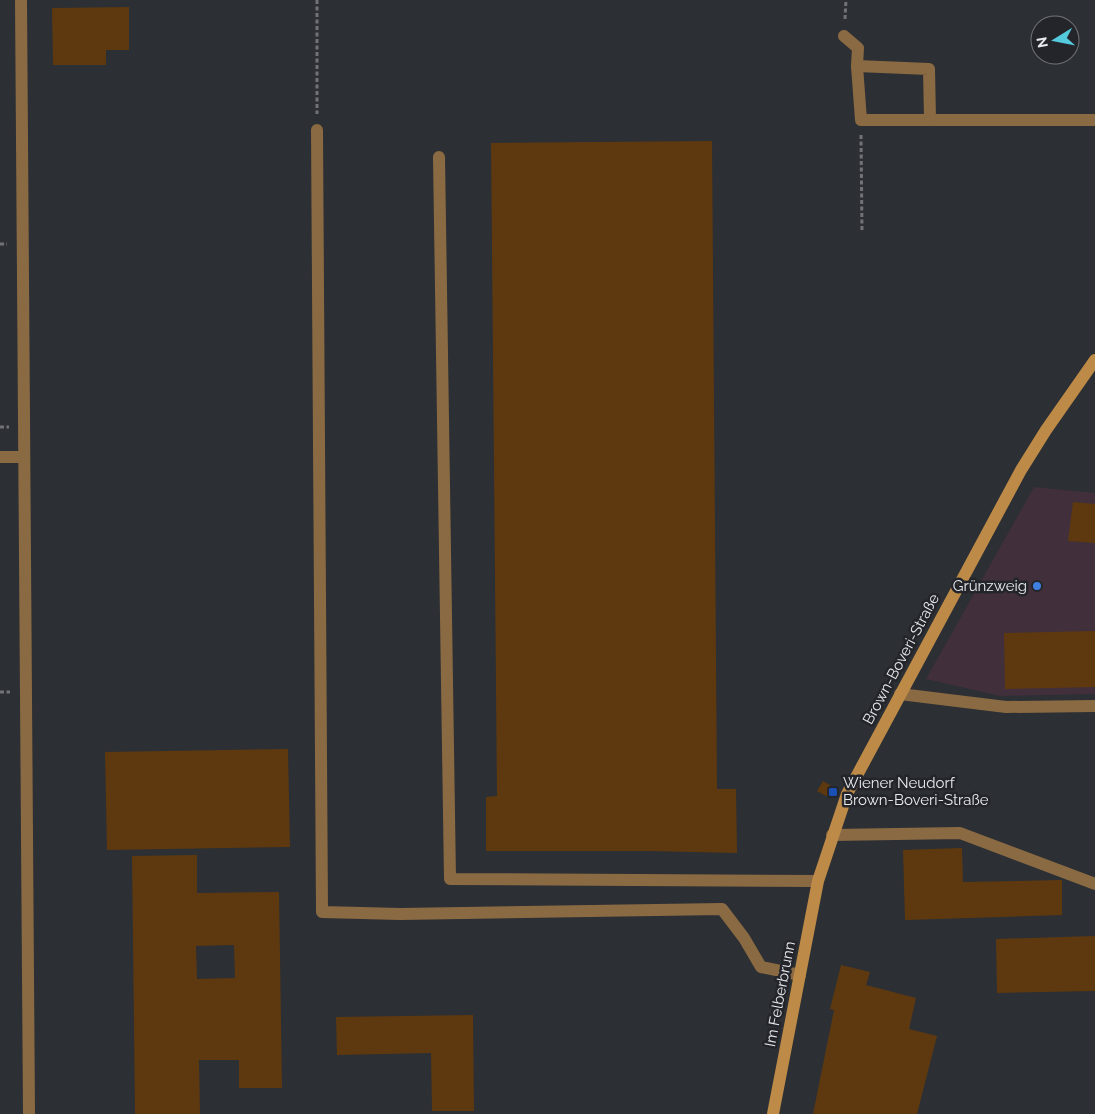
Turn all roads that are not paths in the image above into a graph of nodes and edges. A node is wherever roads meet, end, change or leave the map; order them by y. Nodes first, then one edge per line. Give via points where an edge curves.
1 (21, 0) edge
2 (844, 36) dead end
3 (857, 66) junction
4 (930, 119) junction
5 (1095, 120) edge
6 (317, 130) road end
7 (439, 157) dead end
8 (1095, 360) edge
9 (24, 457) junction
10 (0, 458) edge
11 (900, 694) junction
12 (1095, 706) edge
13 (832, 835) junction
14 (818, 881) junction
15 (1095, 884) edge
16 (800, 974) junction
17 (29, 1114) edge
18 (773, 1114) edge

1 - 9 street
2 - 3 street via 858,48
3 - 4 street via 929,70
3 - 4 street via 861,120
4 - 5 street
6 - 16 street via 322,912 722,910 761,967
7 - 14 street via 450,879
8 - 11 street, Brown-Boveri-Straße via 1021,470
9 - 10 street
9 - 17 street
11 - 12 street via 1006,707
11 - 13 street, Brown-Boveri-Straße via 847,794
13 - 14 street, Brown-Boveri-Straße
13 - 15 street via 960,833
14 - 16 street, Im Felberbrunn
16 - 18 street, Im Felberbrunn

